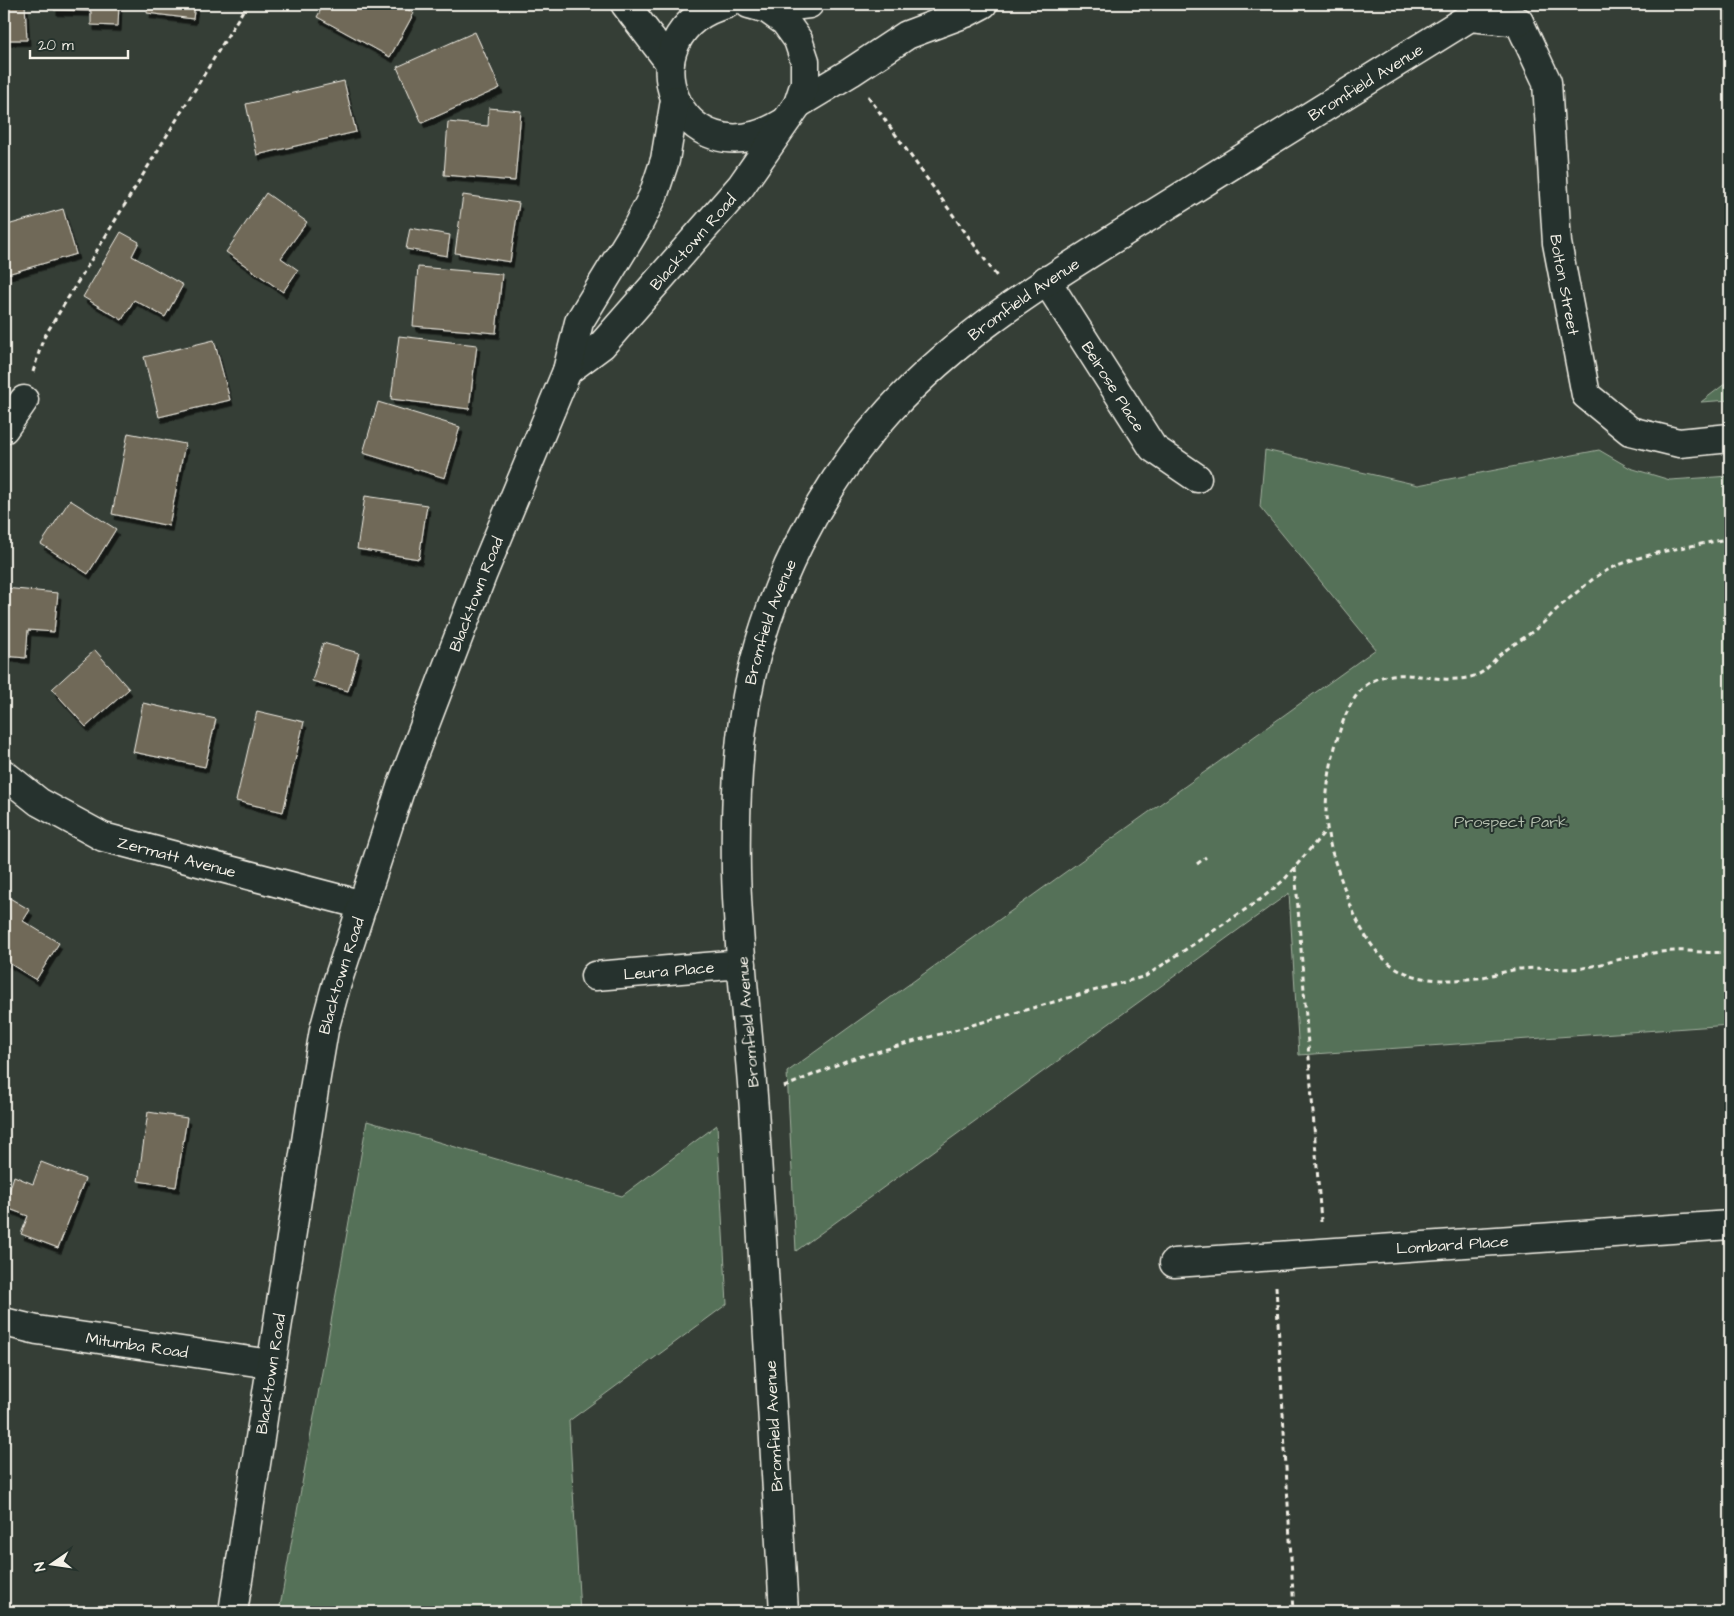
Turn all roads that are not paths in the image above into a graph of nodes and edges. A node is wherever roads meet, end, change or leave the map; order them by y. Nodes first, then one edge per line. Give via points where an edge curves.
1 (625, 4) edge
2 (727, 4) edge
3 (809, 4) edge
4 (983, 4) edge
5 (758, 6) edge
6 (1525, 13) edge
7 (670, 63) junction
8 (675, 100) junction
9 (791, 113) junction
10 (1046, 280) junction
11 (567, 371) junction
12 (24, 400) road end
13 (4, 430) edge
14 (1730, 438) edge
15 (1197, 478) dead end
16 (4, 774) edge
17 (363, 905) junction
18 (742, 964) junction
19 (595, 976) dead end
20 (1730, 1225) edge
21 (1174, 1263) dead end
22 (4, 1322) edge
23 (271, 1364) junction
24 (233, 1612) edge
25 (784, 1612) edge

1 - 7 street
2 - 7 street via 713,7 685,27 675,44
3 - 5 street
4 - 9 street, Blacktown Road via 907,35
5 - 9 street via 785,22 798,40 806,61 805,84
6 - 10 street, Bromfield Avenue via 1470,17
6 - 14 street, Bolton Street via 1548,82 1557,243 1586,395 1630,431 1679,443
7 - 8 street
8 - 9 street via 687,117 704,131 724,139 746,140 766,134
8 - 11 street, Blacktown Road via 665,160 652,196 637,227 579,322
9 - 11 street, Blacktown Road via 741,186 602,345
10 - 15 street, Belrose Place via 1153,448
10 - 18 street, Bromfield Avenue via 958,347 886,414 852,454 822,501 786,570 759,649 747,697 738,778 736,871
11 - 17 street, Blacktown Road via 483,573 401,787
12 - 13 street
16 - 17 street, Zermatt Avenue via 39,802 103,837
17 - 23 street, Blacktown Road via 324,1030
18 - 19 street, Leura Place
18 - 25 street, Bromfield Avenue
20 - 21 street, Lombard Place
22 - 23 street, Mitumba Road via 37,1330
23 - 24 street, Blacktown Road

